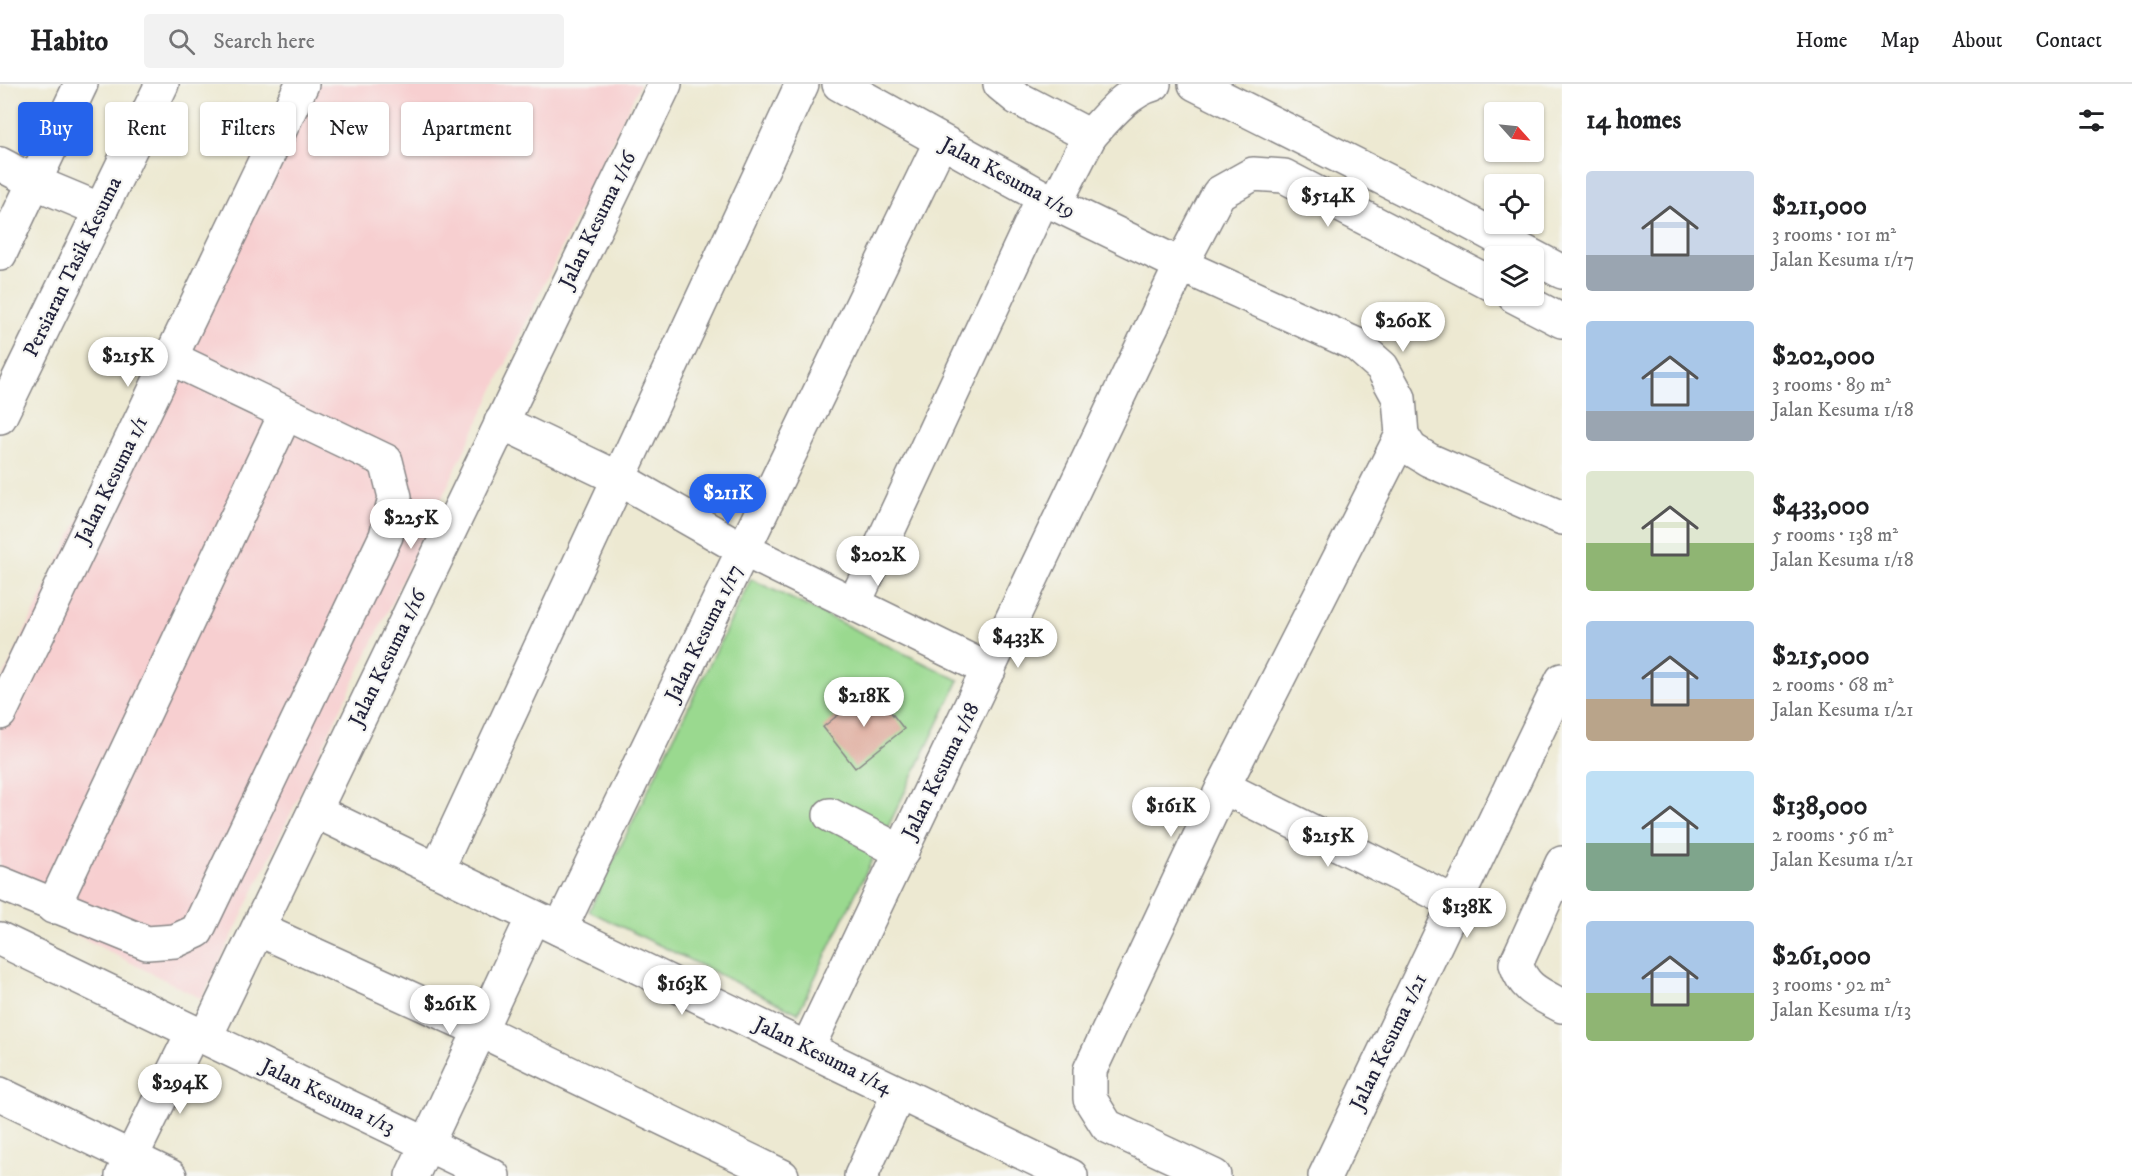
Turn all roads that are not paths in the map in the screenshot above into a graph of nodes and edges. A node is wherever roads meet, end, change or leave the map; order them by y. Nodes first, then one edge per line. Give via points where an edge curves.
1 (81, 84) edge
2 (162, 84) edge
3 (302, 84) edge
4 (802, 84) edge
5 (839, 84) edge
6 (1000, 84) edge
7 (1154, 84) edge
8 (1195, 84) edge
9 (659, 90) edge
10 (1090, 136) junction
11 (940, 142) junction
12 (0, 164) edge
13 (34, 182) junction
14 (1049, 201) junction
15 (101, 210) junction
16 (0, 254) edge
17 (1181, 265) junction
18 (1562, 272) edge
19 (1484, 280) edge
20 (1533, 306) edge
21 (1562, 321) edge
22 (171, 358) junction
23 (286, 413) junction
24 (0, 417) edge
25 (501, 422) junction
26 (1402, 435) junction
27 (618, 478) junction
28 (1562, 518) edge
29 (744, 550) junction
30 (854, 604) junction
31 (989, 670) junction
32 (1562, 680) edge
33 (0, 713) edge
34 (1223, 787) junction
35 (315, 811) junction
36 (830, 814) dead end
37 (902, 852) junction
38 (1562, 863) edge
39 (436, 870) junction
40 (0, 883) edge
41 (1456, 903) junction
42 (53, 907) junction
43 (547, 923) junction
44 (258, 929) junction
45 (0, 939) edge
46 (1562, 1006) edge
47 (480, 1030) junction
48 (199, 1035) junction
49 (807, 1049) junction
50 (899, 1093) junction
51 (0, 1094) edge
52 (427, 1144) junction
53 (127, 1167) edge
54 (170, 1176) edge
55 (412, 1176) edge
56 (493, 1176) edge
57 (782, 1176) edge
58 (861, 1176) edge
59 (1071, 1176) edge
60 (1214, 1176) edge
61 (1325, 1176) edge

1 - 13 street
2 - 15 street, Persiaran Tasik Kesuma
3 - 22 street, Jalan Kesuma 1/1
4 - 27 street
5 - 11 street, Jalan Kesuma 1/19
6 - 10 street via 1017,98
7 - 10 street via 1143,87 1113,111
8 - 18 street
9 - 25 street, Jalan Kesuma 1/16
10 - 14 street
11 - 14 street, Jalan Kesuma 1/19
11 - 29 street, Jalan Kesuma 1/17
12 - 13 street
13 - 15 street
13 - 16 street
14 - 17 street, Jalan Kesuma 1/19
14 - 30 street
15 - 24 street, Persiaran Tasik Kesuma
17 - 19 street, Jalan Kesuma 1/18 via 1219,193 1252,174 1284,176
17 - 26 street, Jalan Kesuma 1/19 via 1357,345 1382,367 1399,398
17 - 31 street, Jalan Kesuma 1/18
20 - 21 street
22 - 23 street
22 - 33 street, Jalan Kesuma 1/1
23 - 42 street
23 - 42 street via 386,461 395,497 386,536 197,931 175,941 147,943
25 - 27 street
25 - 35 street, Jalan Kesuma 1/16
26 - 28 street via 1410,448 1429,460
26 - 34 street
27 - 29 street
27 - 39 street
29 - 30 street
29 - 43 street, Jalan Kesuma 1/17
30 - 31 street
31 - 37 street, Jalan Kesuma 1/18
32 - 41 street, Jalan Kesuma 1/21
34 - 41 street
34 - 60 street via 1090,1070 1090,1099 1107,1125
35 - 39 street, Jalan Kesuma 1/14
35 - 44 street, Jalan Kesuma 1/16
36 - 37 street
37 - 49 street, Jalan Kesuma 1/18
38 - 46 street via 1516,964 1521,979 1535,992
39 - 43 street, Jalan Kesuma 1/14
40 - 42 street
41 - 61 street, Jalan Kesuma 1/21
43 - 47 street, Jalan Kesuma 1/17
43 - 49 street, Jalan Kesuma 1/14
44 - 47 street
44 - 48 street, Jalan Kesuma 1/16
45 - 48 street, Jalan Kesuma 1/13
47 - 52 street, Jalan Kesuma 1/17
47 - 57 street
48 - 52 street, Jalan Kesuma 1/13
48 - 53 street, Jalan Kesuma 1/16
49 - 50 street, Jalan Kesuma 1/14
50 - 58 street
50 - 59 street, Jalan Kesuma 1/14
51 - 53 street
52 - 55 street, Jalan Kesuma 1/17
52 - 56 street, Jalan Kesuma 1/13
53 - 54 street

